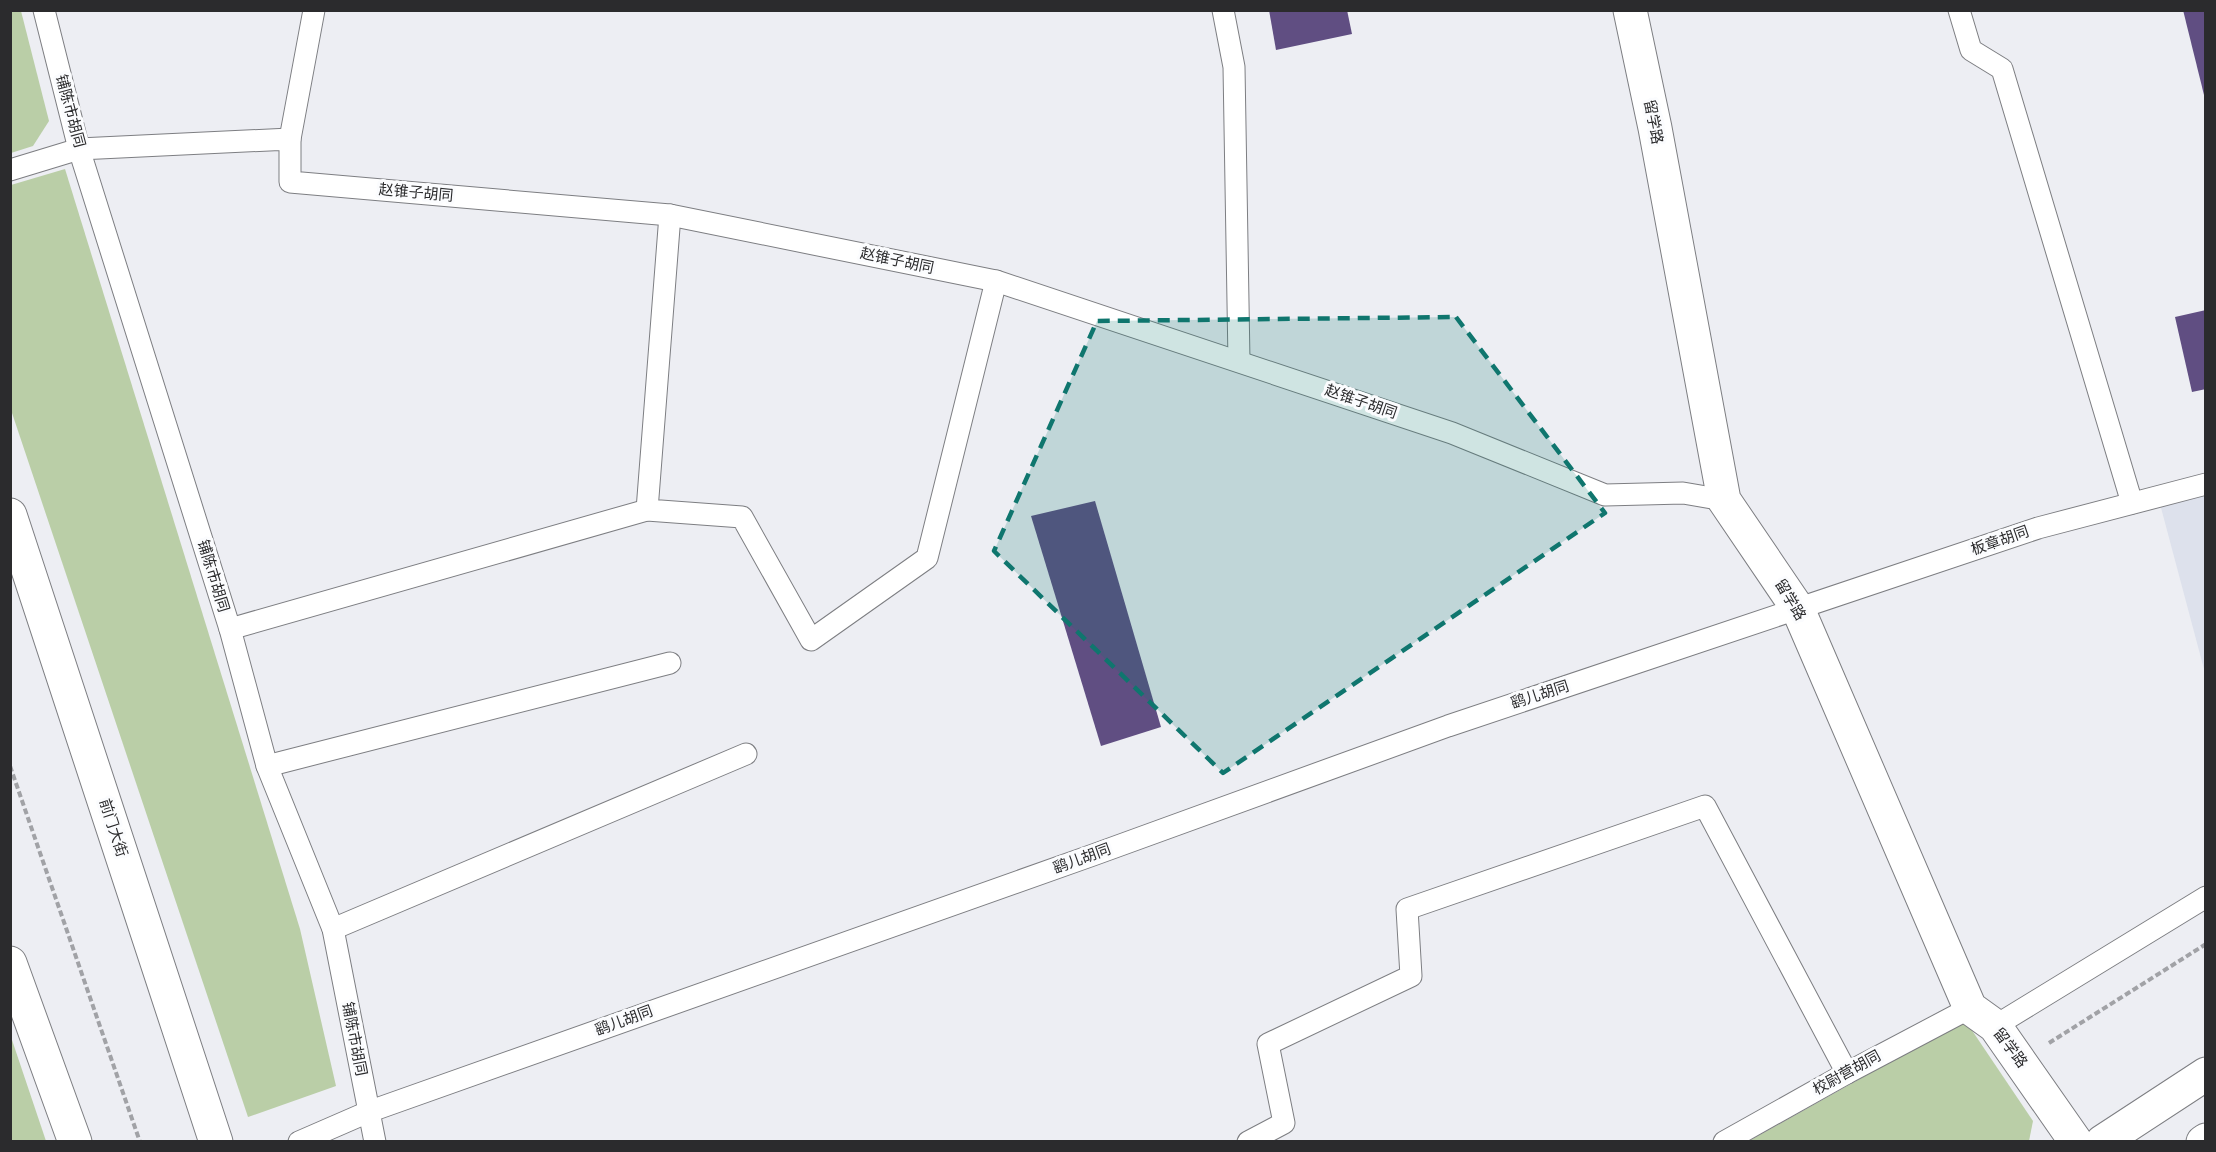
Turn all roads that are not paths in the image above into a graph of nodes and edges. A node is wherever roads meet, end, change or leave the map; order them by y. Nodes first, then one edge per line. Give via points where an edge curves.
1 (44, 10) edge
2 (314, 10) edge
3 (1223, 10) edge
4 (1630, 10) edge
5 (1959, 10) edge
6 (290, 139) junction
7 (79, 149) junction
8 (10, 170) edge
9 (670, 215) junction
10 (996, 281) junction
11 (1239, 361) junction
12 (2205, 484) edge
13 (1724, 500) junction
14 (2133, 503) junction
15 (647, 510) junction
16 (10, 515) edge
17 (1798, 609) junction
18 (230, 629) junction
19 (670, 663) dead end
20 (746, 754) dead end
21 (267, 766) junction
22 (2205, 897) edge
23 (333, 929) junction
24 (10, 963) edge
25 (1983, 1017) junction
26 (1847, 1073) junction
27 (2205, 1074) edge
28 (368, 1112) junction
29 (75, 1142) edge
30 (216, 1142) edge
31 (299, 1142) edge
32 (375, 1142) edge
33 (1248, 1142) edge
34 (1724, 1142) edge
35 (2076, 1142) edge
36 (2102, 1142) edge

1 - 7 lane, 铺陈市胡同
2 - 6 lane
3 - 11 lane via 1234,67
4 - 13 street, 留学路
5 - 14 lane via 1971,50 2002,69
6 - 7 lane
6 - 9 lane, 赵锥子胡同 via 290,182
7 - 8 lane
7 - 18 lane, 铺陈市胡同
9 - 10 lane, 赵锥子胡同
9 - 15 lane
10 - 11 lane, 赵锥子胡同
10 - 15 lane via 927,558 811,640 741,518
11 - 13 lane, 赵锥子胡同 via 1452,433 1605,495 1683,493
12 - 14 lane, 板章胡同
13 - 17 street, 留学路
14 - 17 lane, 板章胡同 via 2038,528
15 - 18 lane
16 - 30 street, 前门大街
17 - 25 street, 留学路
17 - 28 lane, 鹞儿胡同 via 1448,726
18 - 21 lane, 铺陈市胡同
19 - 21 lane
20 - 23 lane
21 - 23 lane, 铺陈市胡同
22 - 25 lane, 校尉营胡同
23 - 28 lane, 铺陈市胡同
24 - 29 street
25 - 26 lane, 校尉营胡同
25 - 35 street, 留学路 via 2021,1061
26 - 33 lane via 1705,806 1407,909 1411,976 1268,1044 1284,1123
26 - 34 lane, 校尉营胡同
27 - 36 street
28 - 31 lane, 鹞儿胡同
28 - 32 lane, 铺陈市胡同

